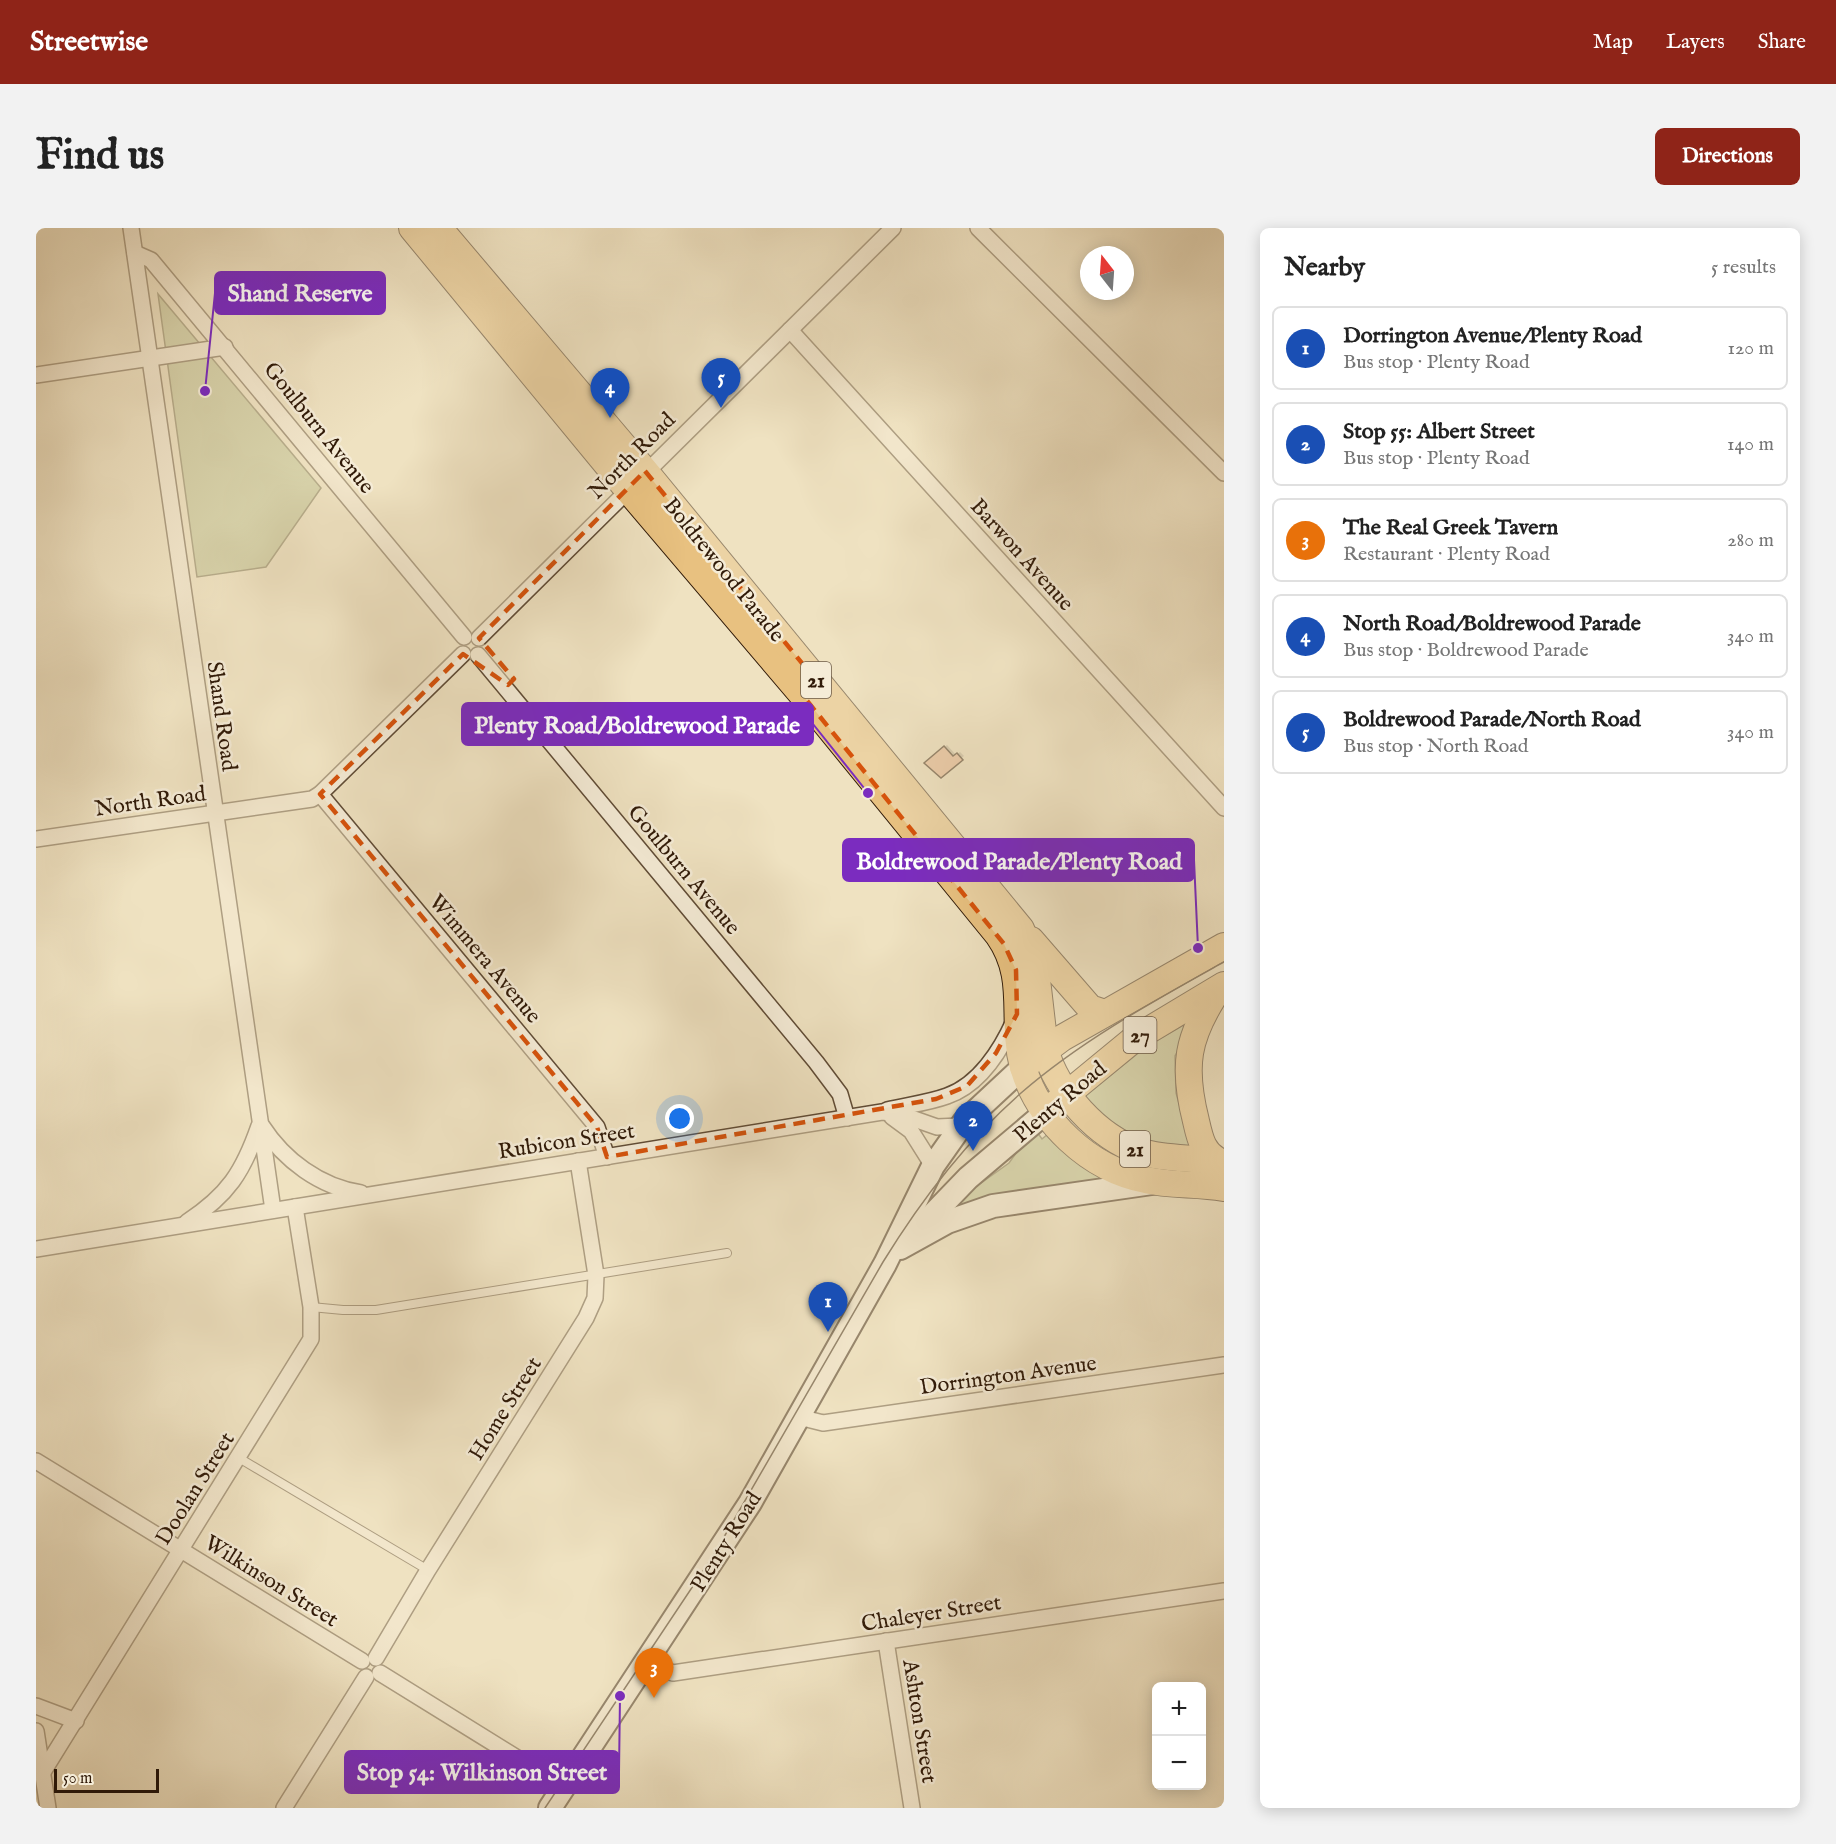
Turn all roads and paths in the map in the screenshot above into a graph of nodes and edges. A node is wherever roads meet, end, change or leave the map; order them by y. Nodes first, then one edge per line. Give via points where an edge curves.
1 (131, 228) edge
2 (893, 228) edge
3 (978, 228) edge
4 (425, 230) edge
5 (135, 253) junction
6 (790, 330) junction
7 (225, 347) junction
8 (151, 358) junction
9 (36, 375) edge
10 (645, 471) junction
11 (1224, 473) edge
12 (628, 490) junction
13 (471, 637) junction
14 (470, 655) junction
15 (812, 691) junction
16 (320, 794) junction
17 (1224, 808) edge
18 (214, 815) junction
19 (36, 838) edge
20 (1021, 929) junction
21 (1224, 946) edge
22 (1222, 986) edge
23 (1105, 1013) junction
24 (1017, 1014) junction
25 (1045, 1049) junction
26 (993, 1057) joint
27 (1023, 1067) junction
28 (1068, 1094) junction
29 (1046, 1112) junction
30 (877, 1113) junction
31 (847, 1118) junction
32 (260, 1124) junction
33 (960, 1126) junction
34 (607, 1156) junction
35 (578, 1161) junction
36 (1223, 1162) edge
37 (933, 1166) junction
38 (1163, 1183) junction
39 (1224, 1188) edge
40 (374, 1194) junction
41 (295, 1207) junction
42 (273, 1210) junction
43 (182, 1225) junction
44 (36, 1249) edge
45 (727, 1253) dead end
46 (893, 1256) junction
47 (596, 1275) junction
48 (311, 1306) junction
49 (1224, 1365) edge
50 (799, 1417) junction
51 (239, 1458) junction
52 (36, 1461) edge
53 (182, 1551) junction
54 (428, 1570) junction
55 (1224, 1591) edge
56 (886, 1641) junction
57 (369, 1660) junction
58 (647, 1662) junction
59 (373, 1675) junction
60 (36, 1706) edge
61 (76, 1721) junction
62 (36, 1731) edge
63 (43, 1772) junction
64 (564, 1787) junction
65 (48, 1808) edge
66 (284, 1808) edge
67 (550, 1808) edge
68 (912, 1808) edge

1 - 5 street, Shand Road
2 - 6 street, North Road
3 - 11 street
4 - 10 main road, Boldrewood Parade / 21
4 - 12 main road, Boldrewood Parade / 21
5 - 7 street, Goulburn Avenue via 151,260
5 - 8 street, Shand Road
6 - 10 street, North Road
6 - 17 street, Barwon Avenue
7 - 8 street
7 - 13 street, Goulburn Avenue
8 - 9 street
8 - 18 street, Shand Road
10 - 12 street, North Road
10 - 15 main road, Boldrewood Parade / 21
12 - 13 street, North Road
12 - 15 main road, Boldrewood Parade / 21
13 - 14 street via 459,647
14 - 16 street, North Road
14 - 31 street, Goulburn Avenue via 816,1062 840,1094
15 - 20 main road, Boldrewood Parade / 21
15 - 24 main road, Boldrewood Parade / 21 via 1004,944 1018,980
16 - 18 street, North Road via 300,802
16 - 34 street, Wimmera Avenue via 597,1127
18 - 19 street, North Road
18 - 32 street, Shand Road
20 - 23 main road via 1087,1005
20 - 25 main road, Boldrewood Parade / 21 via 1036,970
21 - 23 main road, Plenty Road / 27
22 - 28 main road, Plenty Road / 27 via 1134,1039
22 - 36 main road via 1194,1034 1187,1067 1190,1099 1202,1145 1209,1155
23 - 25 main road, Plenty Road / 27
24 - 26 street, Boldrewood Parade
24 - 27 main road, Boldrewood Parade / 21
25 - 27 main road, Plenty Road / 27
25 - 28 main road, 21
26 - 30 street, Rubicon Street via 967,1086 954,1094
27 - 29 main road, 21
27 - 33 main road, Plenty Road / 27
28 - 29 main road, Plenty Road / 27
28 - 36 main road, 21 via 1102,1129 1141,1152
29 - 38 main road, 21 via 1072,1142 1095,1160 1124,1174
29 - 46 main road, Plenty Road / 27 via 968,1178
30 - 31 street, Rubicon Street
30 - 33 street, Rubicon Street via 900,1114 937,1127
30 - 37 street, Rubicon Street via 904,1124
31 - 34 street, Rubicon Street
32 - 40 street, Rubicon Street via 284,1153 312,1175 342,1189
32 - 42 street, Shand Road
32 - 43 street, Rubicon Street via 234,1182
33 - 37 main road, Plenty Road / 27
34 - 35 street, Rubicon Street
35 - 40 street, Rubicon Street
35 - 47 street, Home Street
37 - 46 main road, Plenty Road / 27
38 - 39 main road, 21
38 - 46 main road via 993,1206 947,1222
40 - 41 street, Rubicon Street
41 - 42 street, Rubicon Street
41 - 48 street, Doolan Street
42 - 43 street, Rubicon Street
43 - 44 street, Rubicon Street
45 - 47 lane
46 - 50 main road, Plenty Road / 27
47 - 48 lane via 376,1310
47 - 54 street, Home Street via 595,1298 586,1318
48 - 51 street, Doolan Street via 311,1339
49 - 50 street, Dorrington Avenue via 823,1423
50 - 58 main road, Plenty Road / 27 via 736,1525
51 - 53 street, Doolan Street
51 - 54 lane
52 - 53 street, Wilkinson Street
53 - 57 street, Wilkinson Street
53 - 61 street, Doolan Street
54 - 57 street, Home Street
55 - 56 street, Chaleyer Street
56 - 58 street, Chaleyer Street via 673,1673
56 - 68 street, Ashton Street
57 - 59 street via 381,1663
58 - 64 main road, Plenty Road / 27
59 - 64 street
59 - 66 street
60 - 61 street
61 - 63 street, Doolan Street
62 - 63 street
63 - 65 street
64 - 67 main road, Plenty Road / 27

